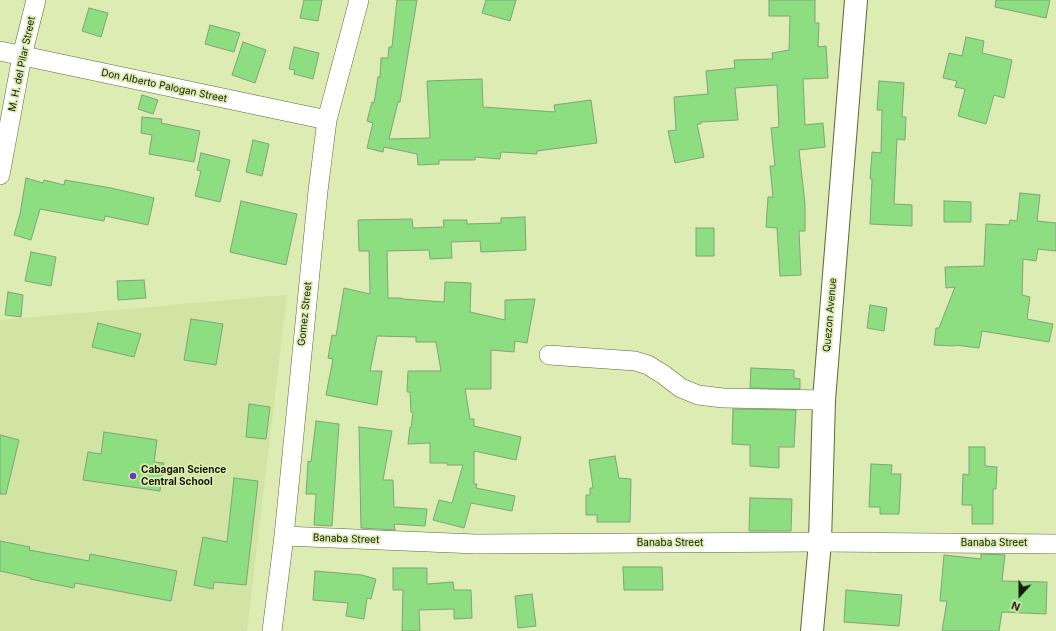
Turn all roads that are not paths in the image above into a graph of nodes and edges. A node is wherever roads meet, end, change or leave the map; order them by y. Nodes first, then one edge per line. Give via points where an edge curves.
1 (36, 0) edge
2 (359, 0) edge
3 (856, 0) edge
4 (0, 51) edge
5 (22, 56) junction
6 (327, 120) junction
7 (0, 175) edge
8 (549, 355) dead end
9 (824, 400) junction
10 (284, 536) junction
11 (820, 542) junction
12 (1056, 544) edge
13 (272, 631) edge
14 (812, 631) edge

1 - 5 street, M. H. del Pilar Street
2 - 6 street, Gomez Street
3 - 9 main road, Quezon Avenue
4 - 5 street, Don Alberto Palogan Street
5 - 6 street, Don Alberto Palogan Street
5 - 7 street, M. H. del Pilar Street
6 - 10 street, Gomez Street
8 - 9 street via 635,361 648,365 681,388 698,396
9 - 11 main road, Quezon Avenue
10 - 11 street, Banaba Street via 476,544
10 - 13 street, Gomez Street
11 - 12 street, Banaba Street
11 - 14 main road, Quezon Avenue

